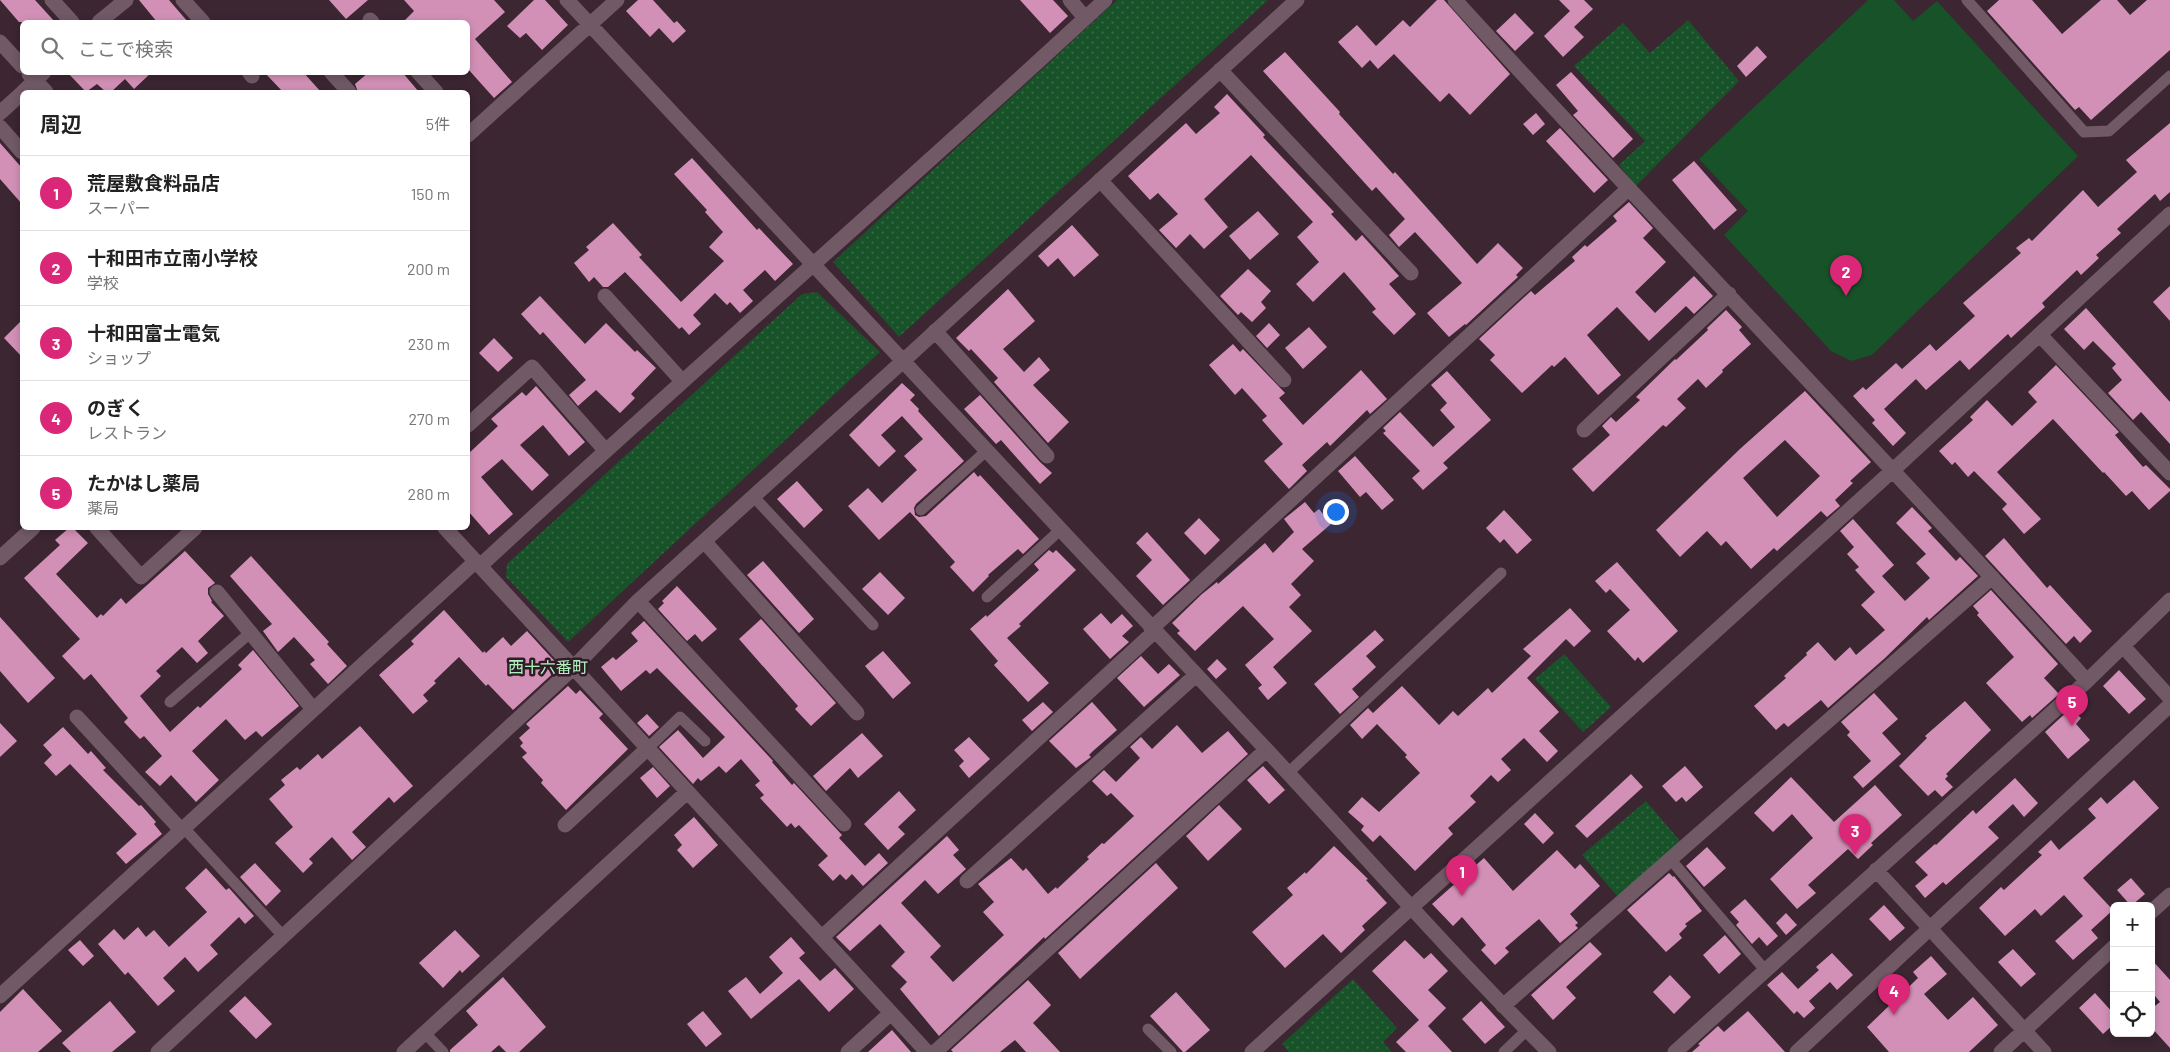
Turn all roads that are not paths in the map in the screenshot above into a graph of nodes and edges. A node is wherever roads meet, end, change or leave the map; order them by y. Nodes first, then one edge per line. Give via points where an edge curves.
1 (52, 0) edge
2 (126, 0) edge
3 (183, 0) edge
4 (567, 0) edge
5 (617, 0) edge
6 (1070, 0) edge
7 (1104, 0) edge
8 (1297, 0) edge
9 (1455, 0) edge
10 (1966, 0) edge
11 (1085, 18) junction
12 (70, 20) edge
13 (102, 20) edge
14 (201, 20) edge
15 (590, 24) junction
16 (0, 42) edge
17 (20, 64) edge
18 (1220, 70) junction
19 (36, 75) edge
20 (334, 75) edge
21 (421, 75) edge
22 (2170, 76) edge
23 (25, 90) edge
24 (45, 90) edge
25 (346, 90) edge
26 (434, 90) edge
27 (20, 96) edge
28 (0, 113) edge
29 (0, 127) edge
30 (470, 130) edge
31 (20, 150) edge
32 (1100, 180) junction
33 (1628, 190) junction
34 (2170, 214) edge
35 (814, 266) junction
36 (1411, 273) dead end
37 (1729, 294) junction
38 (605, 296) dead end
39 (935, 332) junction
40 (2040, 335) junction
41 (902, 362) junction
42 (1284, 380) dead end
43 (682, 381) junction
44 (470, 423) edge
45 (1584, 430) dead end
46 (605, 450) junction
47 (985, 452) junction
48 (1047, 456) dead end
49 (1892, 472) junction
50 (2170, 473) edge
51 (753, 496) junction
52 (922, 510) dead end
53 (31, 530) edge
54 (99, 530) edge
55 (194, 530) edge
56 (447, 530) edge
57 (1059, 531) junction
58 (704, 541) junction
59 (0, 558) edge
60 (478, 563) junction
61 (1501, 573) dead end
62 (1992, 576) junction
63 (217, 592) dead end
64 (987, 597) dead end
65 (638, 600) junction
66 (2170, 600) edge
67 (873, 625) dead end
68 (1152, 630) junction
69 (250, 633) junction
70 (2123, 646) junction
71 (573, 668) junction
72 (1196, 675) junction
73 (2087, 681) junction
74 (2170, 698) edge
75 (170, 702) dead end
76 (2170, 706) edge
77 (313, 709) junction
78 (857, 713) dead end
79 (77, 718) dead end
80 (705, 741) dead end
81 (647, 749) junction
82 (1266, 750) junction
83 (1288, 773) junction
84 (686, 792) junction
85 (844, 824) dead end
86 (565, 825) dead end
87 (182, 829) junction
88 (1671, 860) junction
89 (1876, 870) junction
90 (967, 881) dead end
91 (2170, 894) edge
92 (1411, 906) junction
93 (2155, 908) edge
94 (1931, 927) junction
95 (284, 937) junction
96 (822, 937) junction
97 (2110, 951) edge
98 (1765, 970) junction
99 (0, 996) edge
100 (1503, 1006) junction
101 (891, 1012) junction
102 (1148, 1029) dead end
103 (1527, 1030) junction
104 (2024, 1031) junction
105 (426, 1033) junction
106 (158, 1052) edge
107 (404, 1052) edge
108 (443, 1052) edge
109 (848, 1052) edge
110 (927, 1052) edge
111 (936, 1052) edge
112 (1171, 1052) edge
113 (1252, 1052) edge
114 (1504, 1052) edge
115 (1549, 1052) edge
116 (1675, 1052) edge
117 (1797, 1052) edge
118 (2001, 1052) edge
119 (2044, 1052) edge

1 - 12 street
2 - 13 street
3 - 14 street
4 - 15 street
5 - 15 street
6 - 11 street
7 - 11 street
8 - 18 street
9 - 33 street
10 - 22 lane via 2084,132 2109,130
11 - 35 street
15 - 30 street
15 - 35 street
16 - 17 street
18 - 32 street
18 - 36 street
19 - 23 street
19 - 24 street
20 - 25 street
21 - 26 street
27 - 28 street
29 - 31 street
32 - 39 street
32 - 42 street
33 - 37 street
33 - 68 street
34 - 40 street
35 - 41 street
35 - 43 street
37 - 45 street
37 - 49 street
38 - 43 street
39 - 41 street
39 - 48 street
40 - 49 street
40 - 50 street
41 - 47 street
41 - 51 street
43 - 46 street
44 - 46 street via 532,367
46 - 60 street
47 - 52 lane
47 - 57 street
49 - 62 street
49 - 92 street
51 - 58 street
51 - 67 lane
53 - 59 street
54 - 55 street via 141,578
56 - 60 street
57 - 64 lane
57 - 68 street
58 - 65 street
58 - 78 street
60 - 71 street
60 - 77 street
61 - 83 lane
62 - 73 street
62 - 88 street
63 - 69 street
65 - 71 street
65 - 85 street
66 - 70 street
68 - 72 street
68 - 96 street
69 - 75 lane
69 - 77 street
70 - 73 street
70 - 74 street
71 - 81 street
71 - 95 street
72 - 82 street
72 - 90 street
73 - 89 street
76 - 94 street
77 - 87 street
79 - 87 street
80 - 81 lane via 680,716
81 - 84 street
81 - 86 street
82 - 83 street
82 - 111 street
83 - 92 street
84 - 96 street
84 - 105 street
87 - 95 lane
87 - 99 street
88 - 98 lane
88 - 100 street
89 - 94 street
89 - 98 street
91 - 93 street
92 - 100 street
92 - 113 street
94 - 104 street
94 - 117 street
95 - 106 street
96 - 101 street
97 - 104 street
98 - 116 street
100 - 103 street
101 - 109 street
101 - 110 street
102 - 112 lane
103 - 114 lane
103 - 115 street
104 - 118 street
104 - 119 street
105 - 107 street
105 - 108 lane

